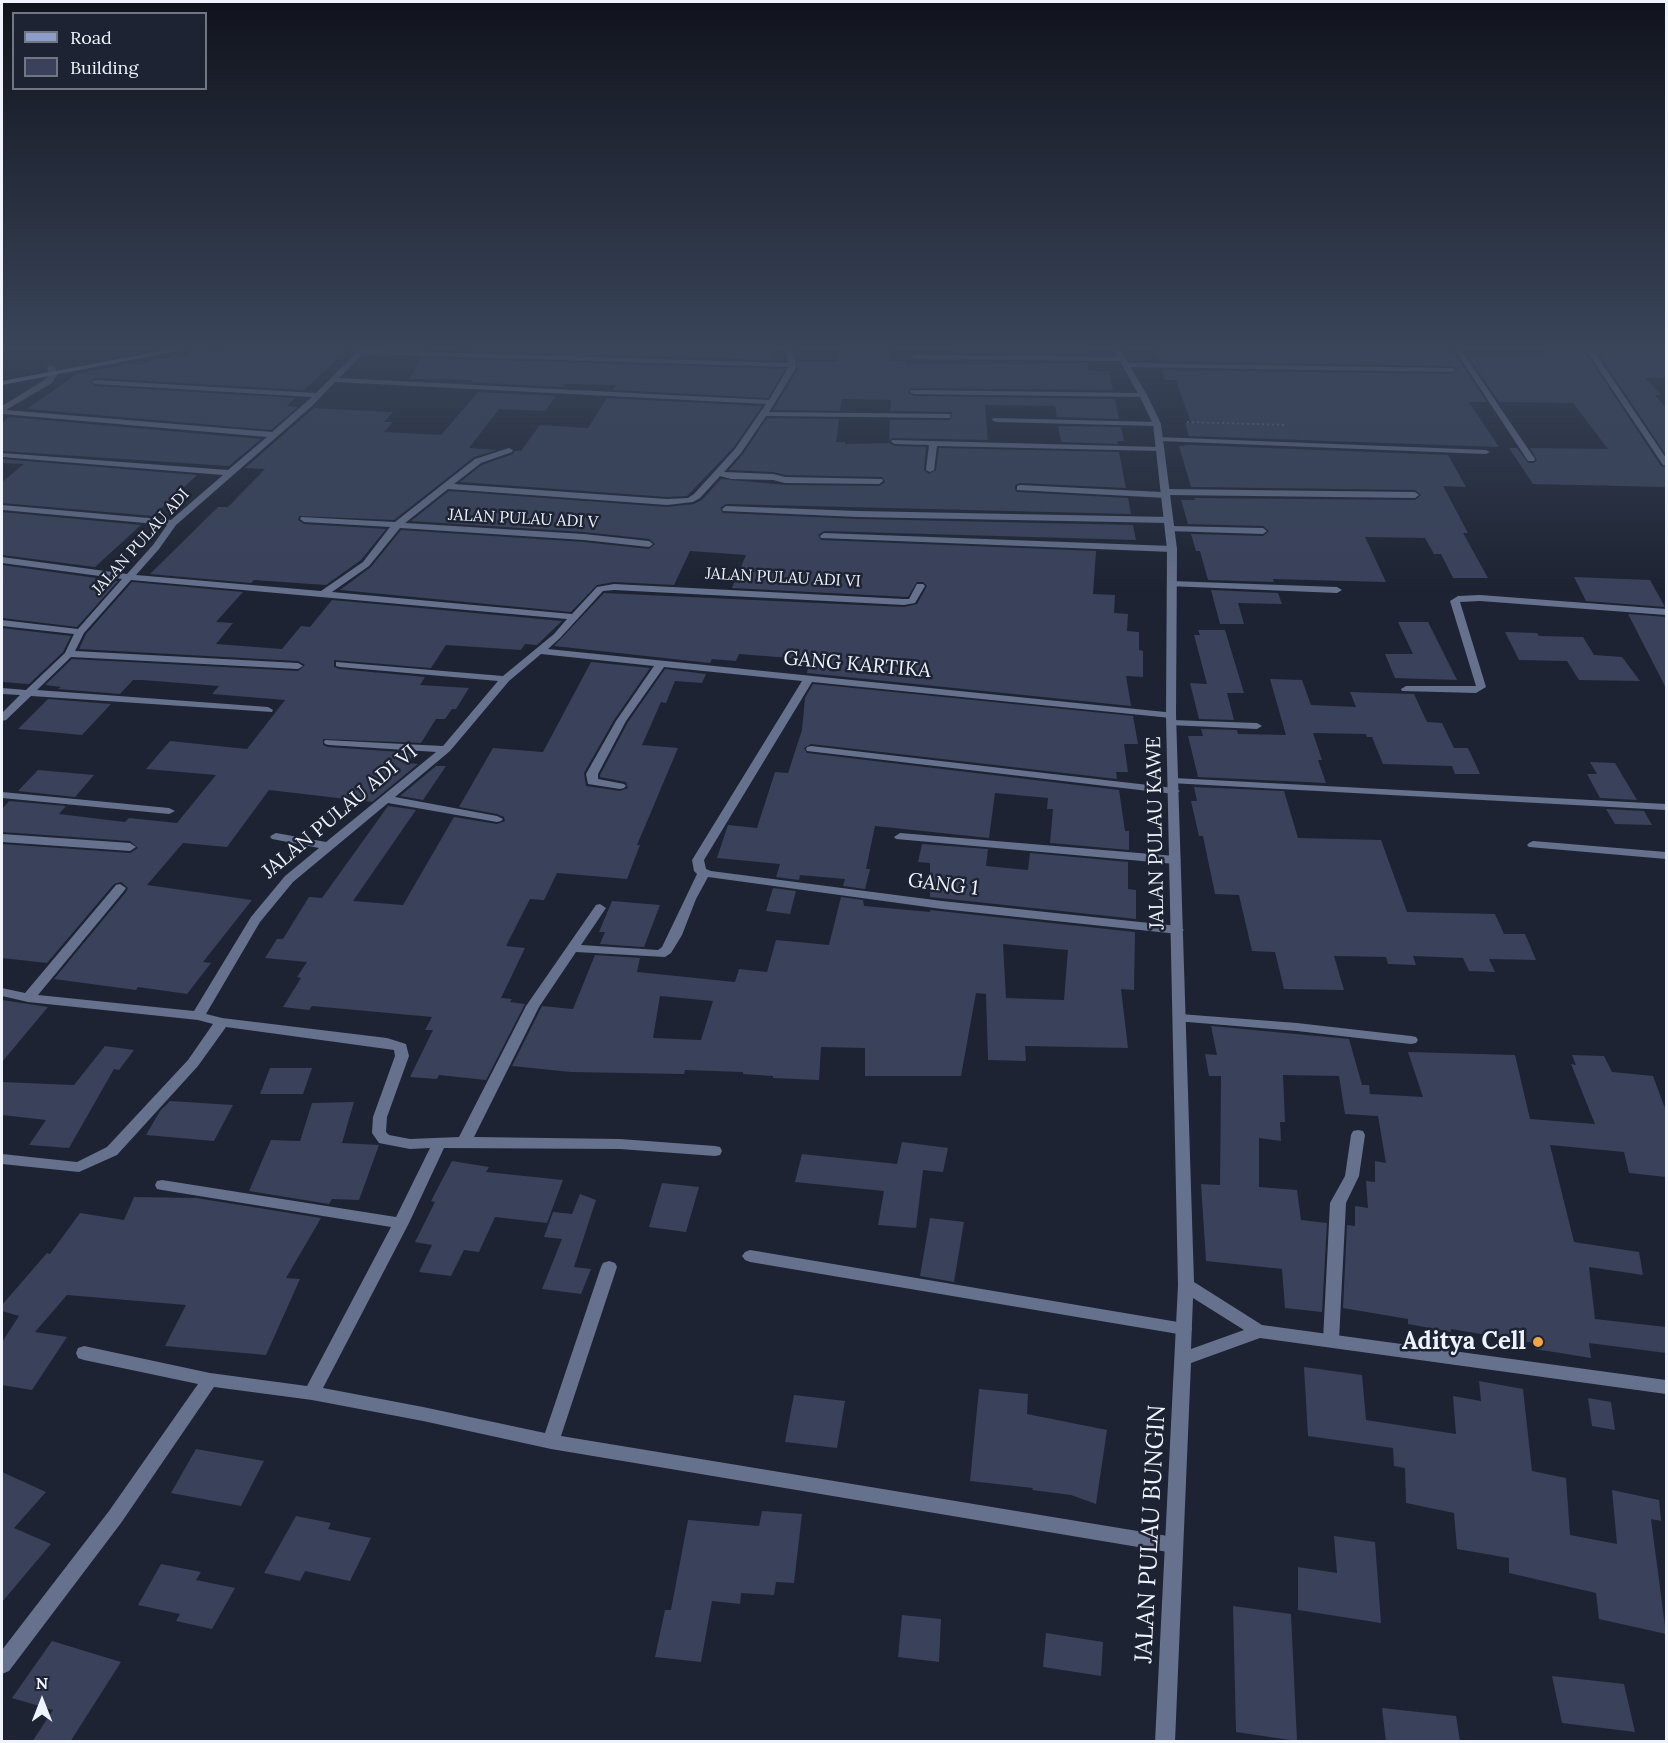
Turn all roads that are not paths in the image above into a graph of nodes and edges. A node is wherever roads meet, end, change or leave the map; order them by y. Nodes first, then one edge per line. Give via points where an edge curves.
1 (199, 428) edge
2 (281, 428) edge
3 (753, 428) edge
4 (1157, 428) edge
5 (1510, 428) edge
6 (1643, 428) edge
7 (274, 435) junction
8 (895, 442) dead end
9 (933, 443) junction
10 (1160, 444) junction
11 (509, 450) dead end
12 (1486, 452) dead end
13 (2, 455) edge
14 (1531, 459) dead end
15 (1666, 463) edge
16 (930, 470) dead end
17 (719, 472) junction
18 (229, 473) junction
19 (879, 481) dead end
20 (447, 486) junction
21 (1020, 488) dead end
22 (1166, 493) junction
23 (1414, 495) dead end
24 (2, 507) edge
25 (726, 509) dead end
26 (304, 519) dead end
27 (173, 523) junction
28 (1169, 524) junction
29 (396, 526) junction
30 (1263, 531) dead end
31 (824, 536) dead end
32 (649, 544) dead end
33 (1172, 549) junction
34 (2, 560) edge
35 (128, 577) junction
36 (1171, 584) junction
37 (920, 585) dead end
38 (1336, 590) dead end
39 (322, 596) junction
40 (1666, 612) edge
41 (575, 617) junction
42 (2, 623) edge
43 (80, 632) junction
44 (540, 651) junction
45 (69, 654) junction
46 (662, 662) junction
47 (340, 664) dead end
48 (298, 666) dead end
49 (506, 679) junction
50 (807, 679) junction
51 (1406, 688) dead end
52 (2, 691) edge
53 (28, 693) junction
54 (268, 710) dead end
55 (2, 718) edge
56 (1172, 719) junction
57 (1257, 726) dead end
58 (329, 742) dead end
59 (446, 749) junction
60 (811, 749) dead end
61 (620, 786) dead end
62 (1174, 786) junction
63 (2, 795) edge
64 (387, 799) junction
65 (1666, 807) edge
66 (169, 811) dead end
67 (497, 819) dead end
68 (276, 837) dead end
69 (900, 837) dead end
70 (2, 838) edge
71 (1533, 845) dead end
72 (328, 846) junction
73 (130, 848) dead end
74 (1666, 856) edge
75 (1175, 860) junction
76 (704, 873) junction
77 (120, 888) dead end
78 (600, 908) dead end
79 (1178, 930) junction
80 (572, 948) junction
81 (2, 992) edge
82 (28, 998) junction
83 (198, 1016) junction
84 (1180, 1018) junction
85 (222, 1022) junction
86 (1411, 1040) dead end
87 (1358, 1135) dead end
88 (464, 1142) junction
89 (439, 1144) junction
90 (715, 1151) dead end
91 (2, 1159) edge
92 (162, 1185) dead end
93 (401, 1223) junction
94 (750, 1256) dead end
95 (609, 1267) dead end
96 (1186, 1285) junction
97 (1184, 1329) junction
98 (1259, 1331) junction
99 (1331, 1340) junction
100 (84, 1353) dead end
101 (1184, 1359) junction
102 (210, 1380) junction
103 (1666, 1387) edge
104 (312, 1393) junction
105 (551, 1442) junction
106 (1174, 1545) junction
107 (2, 1665) edge
108 (1165, 1742) edge

1 - 7 street
2 - 7 street, JALAN PULAU ADI
3 - 17 street
4 - 10 street, JALAN PULAU KAWE
5 - 14 street
6 - 15 street
7 - 18 street, JALAN PULAU ADI
8 - 9 street
9 - 10 street
9 - 16 street
10 - 12 street
10 - 22 street, JALAN PULAU KAWE
11 - 20 street, JALAN PULAU ADI V via 478,461
13 - 18 street
17 - 19 street via 785,480
17 - 20 street via 697,496 681,502
18 - 27 street, JALAN PULAU ADI
20 - 29 street, JALAN PULAU ADI V
21 - 22 street
22 - 23 street
22 - 28 street, JALAN PULAU KAWE
24 - 27 street
25 - 28 street
26 - 29 street, JALAN PULAU ADI V
27 - 35 street, JALAN PULAU ADI
28 - 30 street
28 - 33 street, JALAN PULAU KAWE
29 - 32 street, JALAN PULAU ADI V
29 - 39 street, JALAN PULAU ADI V via 366,564
31 - 33 street
33 - 36 street, JALAN PULAU KAWE
34 - 35 street
35 - 39 street
35 - 43 street, JALAN PULAU ADI
36 - 38 street
36 - 56 street, JALAN PULAU KAWE
37 - 41 street, JALAN PULAU ADI VI via 912,601 904,602 609,587 596,592
39 - 41 street
40 - 51 street via 1458,598 1456,608 1482,687
41 - 44 street, JALAN PULAU ADI VI
42 - 43 street
43 - 45 street, JALAN PULAU ADI
44 - 46 street, GANG KARTIKA
44 - 49 street, JALAN PULAU ADI VI
45 - 48 street
45 - 53 street, JALAN PULAU ADI
46 - 50 street, GANG KARTIKA
46 - 61 street via 621,721 592,774 592,782
47 - 49 street
49 - 59 street, JALAN PULAU ADI VI
50 - 56 street, GANG KARTIKA
50 - 76 street via 698,860 698,869
52 - 53 street
53 - 54 street
53 - 55 street, JALAN PULAU ADI
56 - 57 street, GANG KARTIKA
56 - 62 street, JALAN PULAU KAWE
58 - 59 street
59 - 64 street, JALAN PULAU ADI VI
60 - 62 street
62 - 65 street
62 - 75 street, JALAN PULAU KAWE
63 - 66 street
64 - 67 street
64 - 72 street, JALAN PULAU ADI VI
68 - 72 street
69 - 75 street
70 - 73 street
71 - 74 street
72 - 83 street, JALAN PULAU ADI VI via 271,899
75 - 79 street, JALAN PULAU KAWE
76 - 79 street, GANG 1 via 942,905
76 - 80 street via 676,935 660,954
77 - 82 street
78 - 80 street
79 - 84 street, JALAN PULAU KAWE
80 - 88 street via 533,1006
81 - 82 street
82 - 83 street
83 - 85 street
84 - 86 street
84 - 96 street, JALAN PULAU KAWE
85 - 89 street via 401,1047 402,1056 380,1117 379,1133 384,1139 410,1144
85 - 91 street via 193,1063 112,1151 79,1167
87 - 99 street via 1352,1176 1338,1203
88 - 89 street
88 - 90 street via 620,1143
89 - 93 street
92 - 93 street
93 - 104 street
94 - 97 street
95 - 105 street
96 - 97 street, JALAN PULAU KAWE
96 - 98 street
97 - 101 street, JALAN PULAU BUNGIN
98 - 99 street
98 - 101 street
99 - 103 street
100 - 102 street
101 - 106 street, JALAN PULAU BUNGIN
102 - 104 street
102 - 107 street via 109,1527
104 - 105 street
105 - 106 street
106 - 108 street, JALAN PULAU BUNGIN

